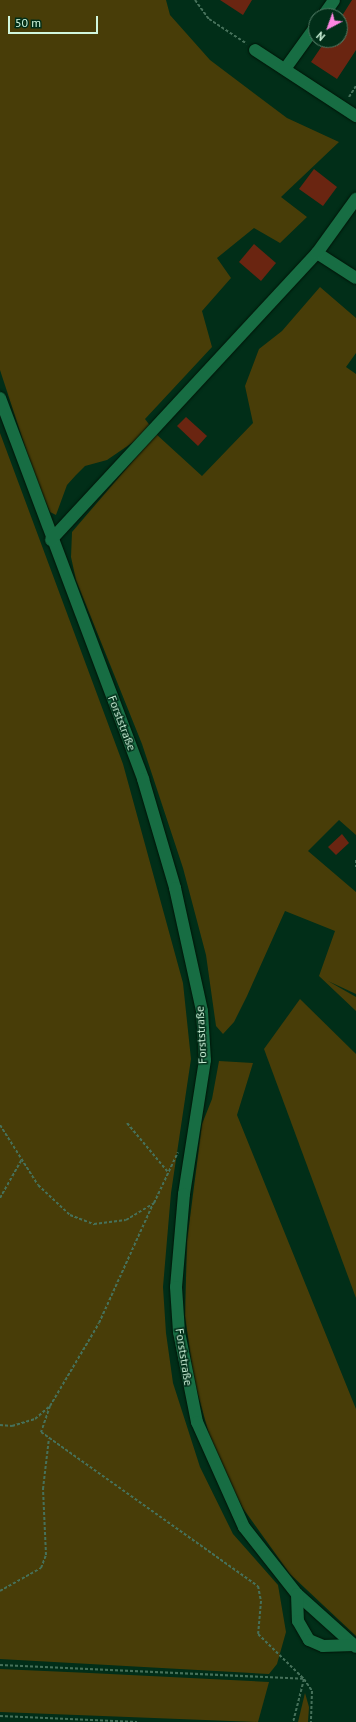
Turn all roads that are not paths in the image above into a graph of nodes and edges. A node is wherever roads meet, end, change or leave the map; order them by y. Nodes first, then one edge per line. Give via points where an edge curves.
1 (308, 37) edge
2 (255, 50) road end
3 (285, 70) junction
4 (356, 116) edge
5 (356, 199) edge
6 (317, 252) junction
7 (356, 278) edge
8 (0, 398) edge
9 (51, 540) junction
10 (297, 1594) junction
11 (355, 1646) edge

1 - 3 street
2 - 3 street
3 - 4 street
5 - 6 street
6 - 7 street
6 - 9 street
8 - 9 street, Forststraße
9 - 10 street, Forststraße via 144,779 175,888 202,1011 204,1060 184,1194 176,1287 186,1381 212,1462 244,1527
10 - 11 street, Forststraße
10 - 11 street via 298,1621 309,1640 323,1646

